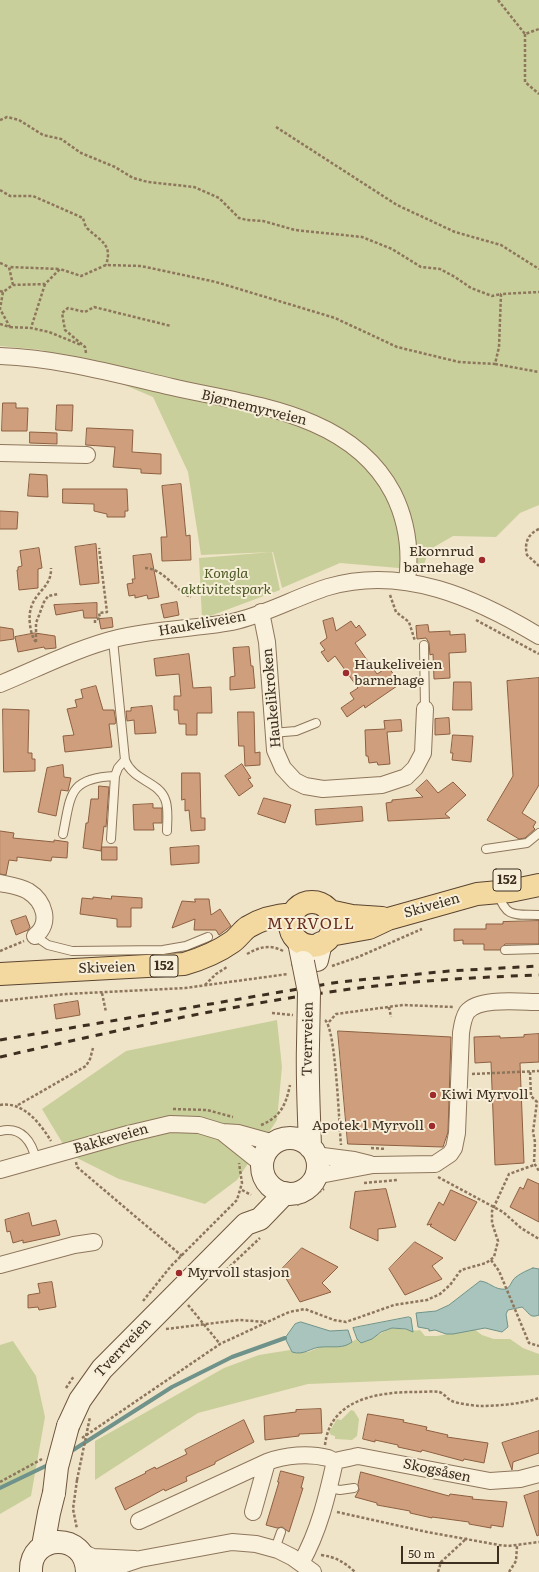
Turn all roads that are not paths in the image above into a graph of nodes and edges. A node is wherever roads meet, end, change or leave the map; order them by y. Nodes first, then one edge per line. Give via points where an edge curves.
1 (0, 356) edge
2 (0, 453) edge
3 (87, 454) dead end
4 (406, 581) junction
5 (261, 612) junction
6 (539, 636) edge
7 (112, 640) junction
8 (420, 646) road end
9 (0, 684) edge
10 (425, 709) joint
11 (316, 723) dead end
12 (272, 733) junction
13 (125, 760) junction
14 (115, 776) junction
15 (167, 830) dead end
16 (539, 833) edge
17 (63, 834) dead end
18 (111, 839) dead end
19 (486, 849) dead end
20 (539, 870) edge
21 (0, 883) edge
22 (539, 885) edge
23 (490, 891) junction
24 (329, 912) junction
25 (539, 915) edge
26 (388, 919) junction
27 (35, 936) joint
28 (293, 936) junction
29 (208, 937) dead end
30 (326, 939) junction
31 (539, 949) edge
32 (505, 950) dead end
33 (0, 974) edge
34 (309, 992) junction
35 (539, 1002) edge
36 (0, 1131) edge
37 (222, 1132) junction
38 (297, 1146) junction
39 (36, 1160) junction
40 (373, 1165) junction
41 (0, 1170) edge
42 (323, 1182) junction
43 (272, 1188) junction
44 (94, 1242) dead end
45 (0, 1265) edge
46 (330, 1459) junction
47 (267, 1462) junction
48 (539, 1474) edge
49 (329, 1488) junction
50 (354, 1488) dead end
51 (53, 1502) junction
52 (253, 1512) dead end
53 (139, 1521) dead end
54 (281, 1532) dead end
55 (43, 1546) junction
56 (78, 1550) edge
57 (275, 1550) junction
58 (140, 1559) junction
59 (304, 1564) edge
60 (31, 1572) edge
61 (101, 1572) edge

1 - 4 street, Bjørnemyrveien via 52,361 275,411 315,423 338,435 370,461 396,500 408,547
2 - 3 street
4 - 5 street, Haukeliveien via 388,579 350,582 317,591
4 - 6 street, Haukeliveien via 458,595
5 - 7 street, Haukeliveien via 233,621
5 - 12 street, Haukelikroken via 269,660
7 - 9 street, Haukeliveien via 65,656
7 - 13 lane
8 - 10 lane
10 - 12 street, Haukelikroken via 425,744 421,758 406,777 382,785 323,789 300,784 280,762
11 - 12 lane via 296,732
13 - 14 lane
13 - 15 lane via 128,769 163,794
14 - 17 lane via 88,779 77,787 69,804
14 - 18 lane
16 - 19 lane via 527,843
20 - 23 main road, Skiveien / 152
21 - 27 street via 24,889 40,902 45,921
22 - 23 main road, Skiveien / 152
23 - 25 lane via 507,912
23 - 26 main road, Skiveien / 152
24 - 26 main road, Skiveien / 152
24 - 28 main road, 152 via 318,903 303,904
24 - 30 main road via 333,923
26 - 30 main road, Skiveien / 152 via 369,928
27 - 29 lane via 48,945 72,951 163,950 186,946
28 - 30 main road, 152 via 310,946
28 - 33 main road, Skiveien / 152 via 270,932 239,948 184,964
28 - 34 main road, Tverrveien, bridge
30 - 34 main road, Tverrveien
31 - 32 lane
34 - 38 main road, Tverrveien, bridge via 308,1045 299,1083 310,1107
35 - 40 street via 482,1003 466,1015 461,1033 457,1133 450,1154 435,1164
36 - 39 lane via 14,1131 24,1135 30,1142
37 - 38 street, Bakkeveien
37 - 39 street, Bakkeveien via 199,1125 170,1124
37 - 43 street, Bakkeveien
38 - 40 street, Bakkeveien
38 - 42 main road, Tverrveien via 317,1163
38 - 43 main road, Tverrveien via 266,1152
39 - 41 street, Bakkeveien
40 - 42 street
42 - 43 main road via 296,1193
43 - 51 main road, Tverrveien, bridge via 254,1229 102,1369 80,1400 72,1433 57,1466
44 - 45 street
46 - 47 street, Skogsåsen via 293,1456
46 - 48 street, Skogsåsen via 358,1456 490,1481 520,1479
46 - 49 street
47 - 52 street
47 - 53 street, Skogsåsen
49 - 50 lane
49 - 59 street via 325,1507
51 - 55 main road, Tverrveien
51 - 56 main road, Tverrveien
54 - 57 lane
55 - 56 main road via 54,1542
55 - 60 main road, Tverrveien via 35,1556
56 - 58 street via 93,1557
57 - 58 street via 244,1543 223,1543
57 - 59 street
58 - 61 street

